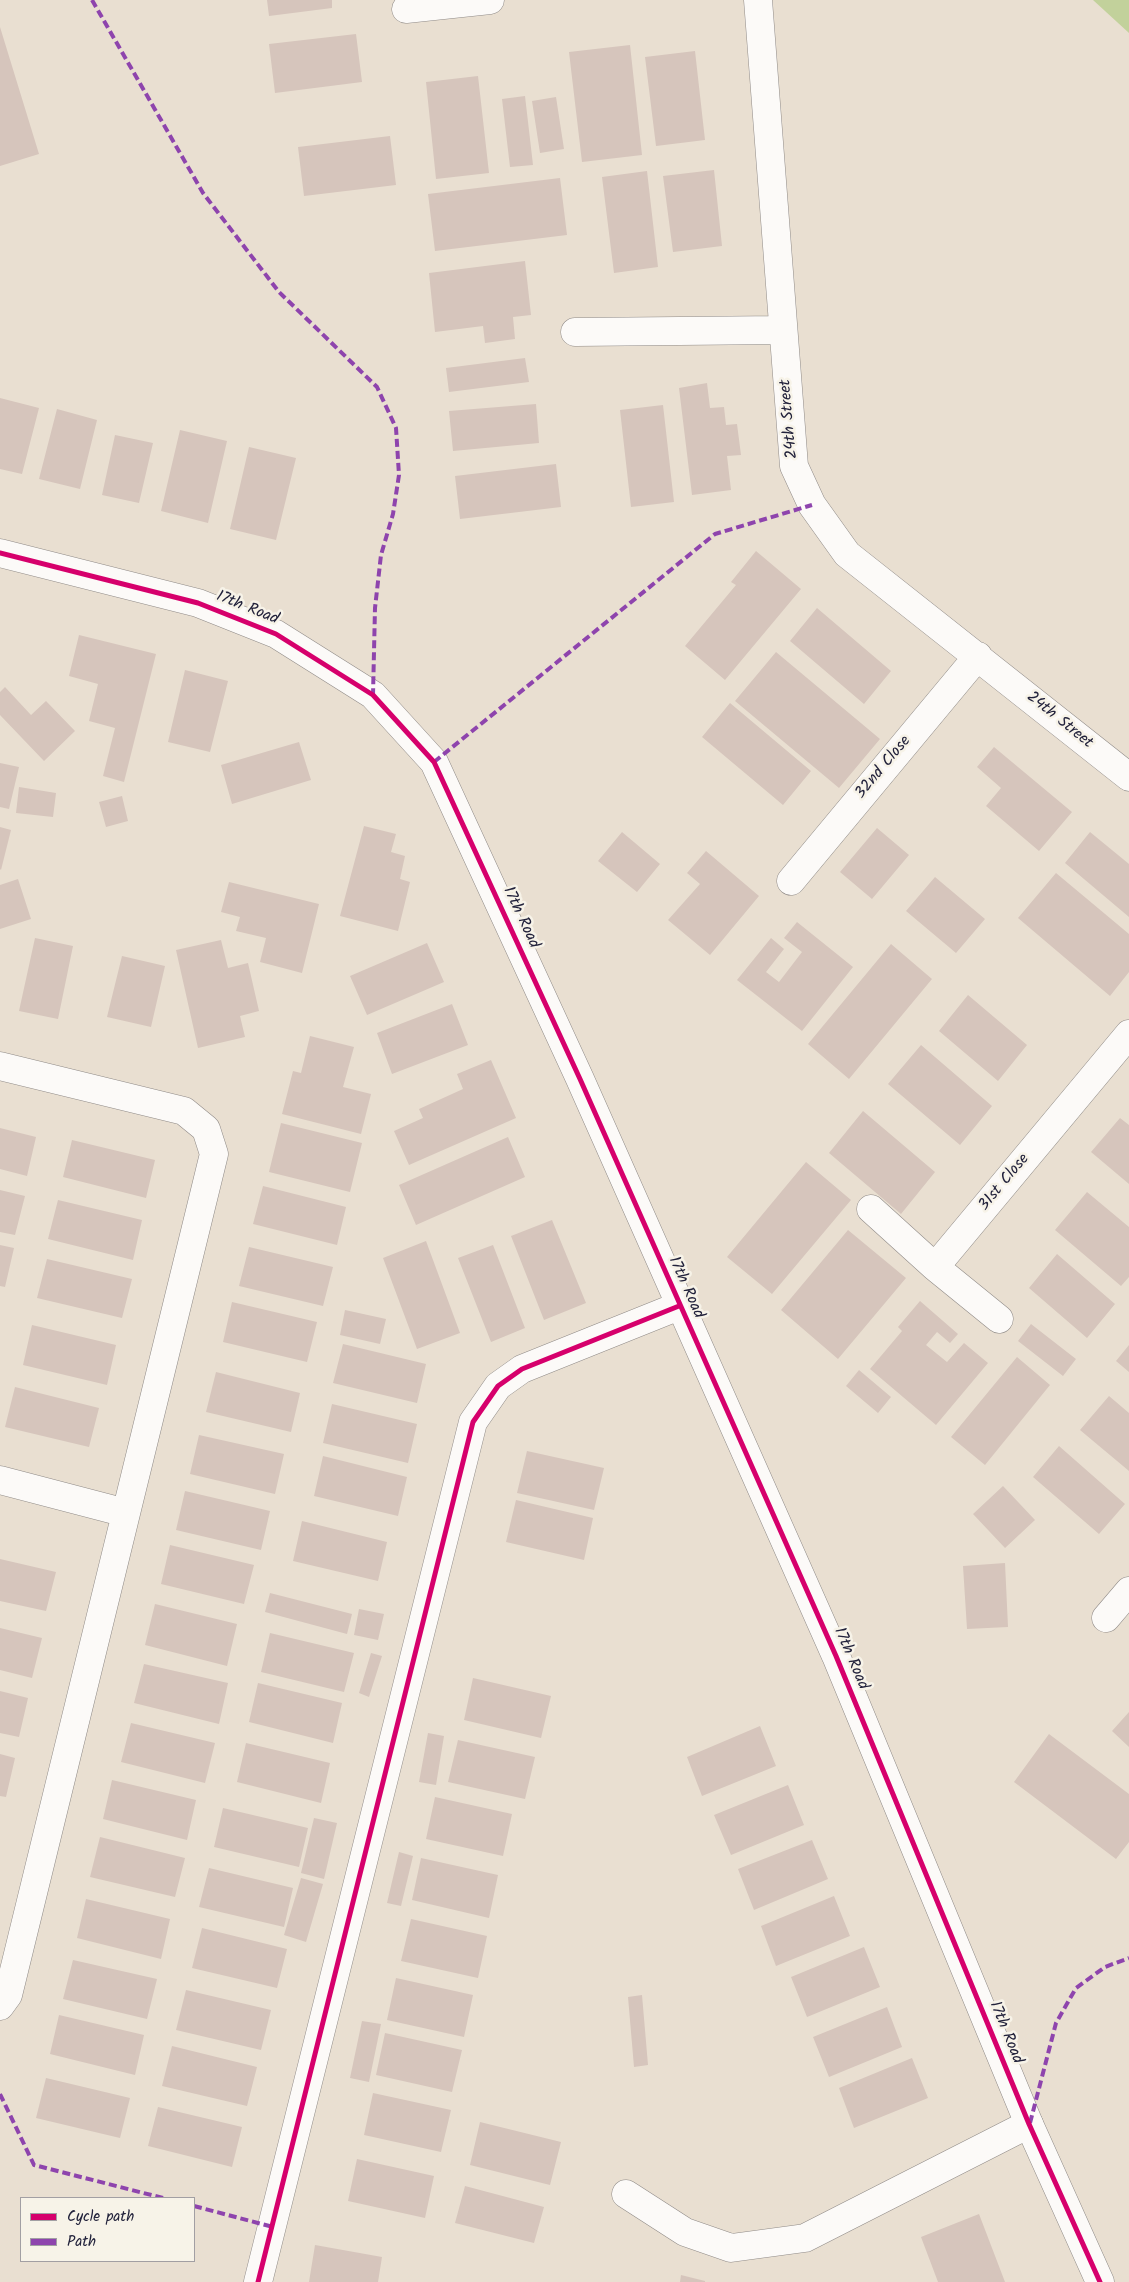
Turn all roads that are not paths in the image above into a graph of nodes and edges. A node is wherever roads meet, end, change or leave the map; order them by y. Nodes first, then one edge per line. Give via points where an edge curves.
1 (490, 0) edge
2 (758, 0) edge
3 (406, 9) dead end
4 (782, 330) junction
5 (575, 332) dead end
6 (0, 553) edge
7 (978, 656) junction
8 (1129, 777) edge
9 (790, 881) dead end
10 (1129, 1034) edge
11 (0, 1066) edge
12 (871, 1209) dead end
13 (936, 1267) junction
14 (679, 1306) junction
15 (999, 1319) dead end
16 (0, 1480) edge
17 (126, 1513) junction
18 (1129, 1591) edge
19 (1106, 1618) dead end
20 (0, 2006) edge
21 (1029, 2124) junction
22 (626, 2194) dead end
23 (258, 2282) edge
24 (1100, 2282) edge

1 - 3 street
2 - 4 street, 24th Street
4 - 5 street
4 - 7 street, 24th Street via 794,466 812,505 847,554
6 - 14 street, 17th Road via 207,606 276,634 380,701 434,762 580,1079
7 - 8 street, 24th Street
7 - 9 street, 32nd Close
10 - 13 street, 31st Close
11 - 17 street via 184,1111 206,1129 214,1154
12 - 13 street
13 - 15 street
14 - 21 street, 17th Road via 836,1656
14 - 23 street via 522,1369 498,1386 474,1422
16 - 17 street
17 - 20 street via 8,1996
18 - 19 street
21 - 22 street via 805,2238 731,2248 685,2232
21 - 24 street, 17th Road

